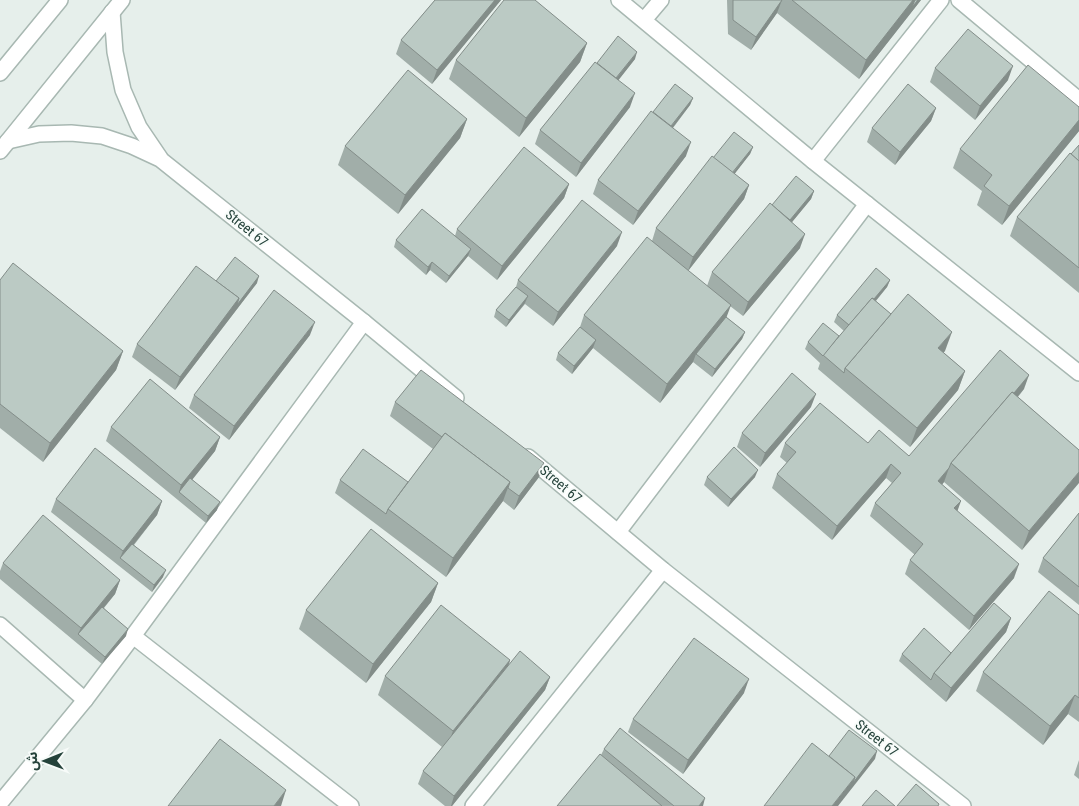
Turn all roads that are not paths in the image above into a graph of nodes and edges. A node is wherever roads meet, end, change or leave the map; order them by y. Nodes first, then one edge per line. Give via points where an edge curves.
1 (60, 0) edge
2 (122, 0) edge
3 (619, 0) edge
4 (661, 0) edge
5 (941, 0) edge
6 (959, 0) edge
7 (112, 12) junction
8 (644, 20) junction
9 (0, 73) edge
10 (1079, 100) edge
11 (4, 146) edge
12 (160, 159) junction
13 (813, 161) junction
14 (867, 204) junction
15 (364, 322) junction
16 (1079, 373) edge
17 (464, 404) edge
18 (518, 449) edge
19 (618, 532) junction
20 (663, 570) junction
21 (0, 625) edge
22 (133, 636) junction
23 (85, 700) junction
24 (0, 803) edge
25 (351, 806) edge
26 (473, 806) edge
27 (964, 806) edge

1 - 9 street
2 - 7 street
3 - 8 street
4 - 8 street
5 - 13 street
6 - 10 street
7 - 11 street
7 - 12 street via 115,52 124,90 139,127
8 - 13 street
11 - 12 street via 39,134 71,133 102,136
12 - 15 street, Street 67
13 - 14 street
14 - 16 street
14 - 19 street
15 - 17 street, Street 67
15 - 22 street
18 - 19 street, Street 67
19 - 20 street, Street 67
20 - 26 street
20 - 27 street, Street 67
21 - 23 street
22 - 23 street
22 - 25 street
23 - 24 street

